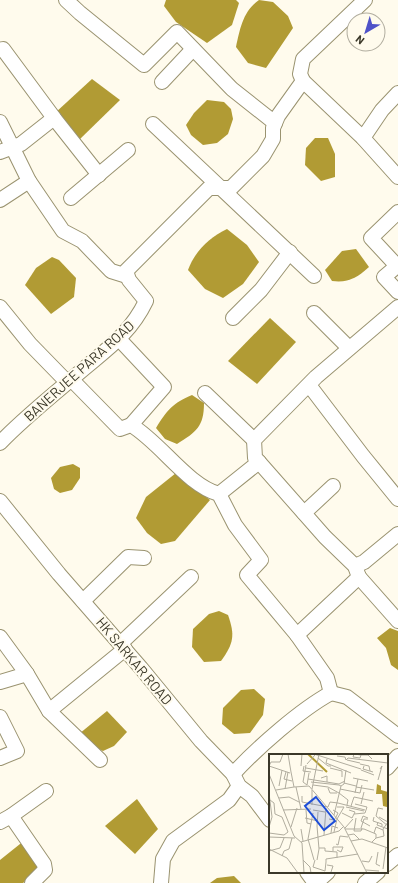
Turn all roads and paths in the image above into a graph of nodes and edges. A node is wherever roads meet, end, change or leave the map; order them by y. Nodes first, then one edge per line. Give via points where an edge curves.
1 (66, 0) edge
2 (365, 0) edge
3 (0, 50) edge
4 (193, 50) junction
5 (303, 81) junction
6 (162, 82) dead end
7 (398, 92) edge
8 (54, 118) junction
9 (0, 122) edge
10 (275, 123) junction
11 (153, 124) dead end
12 (363, 138) junction
13 (6, 149) edge
14 (128, 150) dead end
15 (99, 175) junction
16 (398, 177) edge
17 (29, 181) junction
18 (219, 187) junction
19 (71, 198) dead end
20 (0, 200) edge
21 (398, 212) edge
22 (290, 252) junction
23 (127, 276) junction
24 (314, 276) dead end
25 (398, 292) edge
26 (398, 307) edge
27 (314, 313) dead end
28 (2, 314) edge
29 (233, 318) dead end
30 (119, 339) junction
31 (349, 348) junction
32 (69, 380) junction
33 (309, 385) junction
34 (205, 393) dead end
35 (131, 425) junction
36 (254, 440) junction
37 (0, 444) edge
38 (259, 462) junction
39 (333, 486) dead end
40 (219, 494) junction
41 (398, 499) edge
42 (0, 500) edge
43 (304, 513) junction
44 (398, 534) edge
45 (144, 558) dead end
46 (357, 571) junction
47 (191, 577) dead end
48 (83, 601) junction
49 (398, 621) edge
50 (297, 635) junction
51 (0, 638) edge
52 (122, 647) junction
53 (27, 674) junction
54 (0, 682) edge
55 (331, 693) junction
56 (49, 711) junction
57 (0, 717) edge
58 (398, 736) edge
59 (398, 756) edge
60 (0, 758) edge
61 (100, 760) dead end
62 (388, 767) edge
63 (236, 780) junction
64 (46, 791) dead end
65 (6, 819) edge
66 (269, 819) edge
67 (398, 855) edge
68 (388, 863) edge
69 (308, 873) edge
70 (327, 873) edge
71 (377, 873) edge
72 (32, 883) edge
73 (161, 883) edge
74 (316, 883) edge
75 (365, 883) edge

1 - 4 street via 144,65 177,32
2 - 5 street via 303,59 300,74
3 - 8 street via 3,48
4 - 6 street
4 - 10 street via 232,88
5 - 10 street
5 - 12 street
7 - 12 street
8 - 13 street via 21,144
8 - 15 street
9 - 13 street
10 - 18 street via 273,139 263,156 231,188
11 - 18 street
12 - 16 street
13 - 17 street
14 - 15 street
15 - 19 street
17 - 20 street
17 - 23 street via 63,231 82,241 111,271
18 - 22 street
18 - 23 street via 209,188 134,262 126,271
21 - 25 street via 371,238 397,266 384,277
22 - 24 street
22 - 29 street via 262,290
23 - 30 street, BANERJEE PARA ROAD via 146,301 138,318
26 - 31 street
27 - 31 street
28 - 32 street
30 - 32 street, BANERJEE PARA ROAD
30 - 35 street via 164,387
31 - 33 street
32 - 35 street via 120,429
32 - 37 street, BANERJEE PARA ROAD
33 - 36 street
33 - 41 street
34 - 36 street
35 - 40 street via 145,433 208,491
36 - 38 street via 255,458
38 - 40 street
38 - 43 street
39 - 43 street
40 - 50 street via 235,525 261,560 247,574
42 - 48 street, HK SARKAR ROAD
43 - 46 street
44 - 46 street
45 - 48 street via 128,558
46 - 49 street
46 - 50 street
47 - 52 street
48 - 52 street, HK SARKAR ROAD
50 - 55 street via 327,678
51 - 53 street
52 - 56 street
52 - 63 street, HK SARKAR ROAD
53 - 54 street
53 - 56 street
55 - 58 street via 347,697
55 - 63 street via 317,701 246,760
56 - 61 street
57 - 60 street via 18,751
59 - 62 street
63 - 66 street, HK SARKAR ROAD
63 - 73 street via 229,800 173,841 163,859
64 - 65 street
65 - 72 street via 44,864 45,870
67 - 68 street
69 - 74 street
70 - 74 street
71 - 75 street

